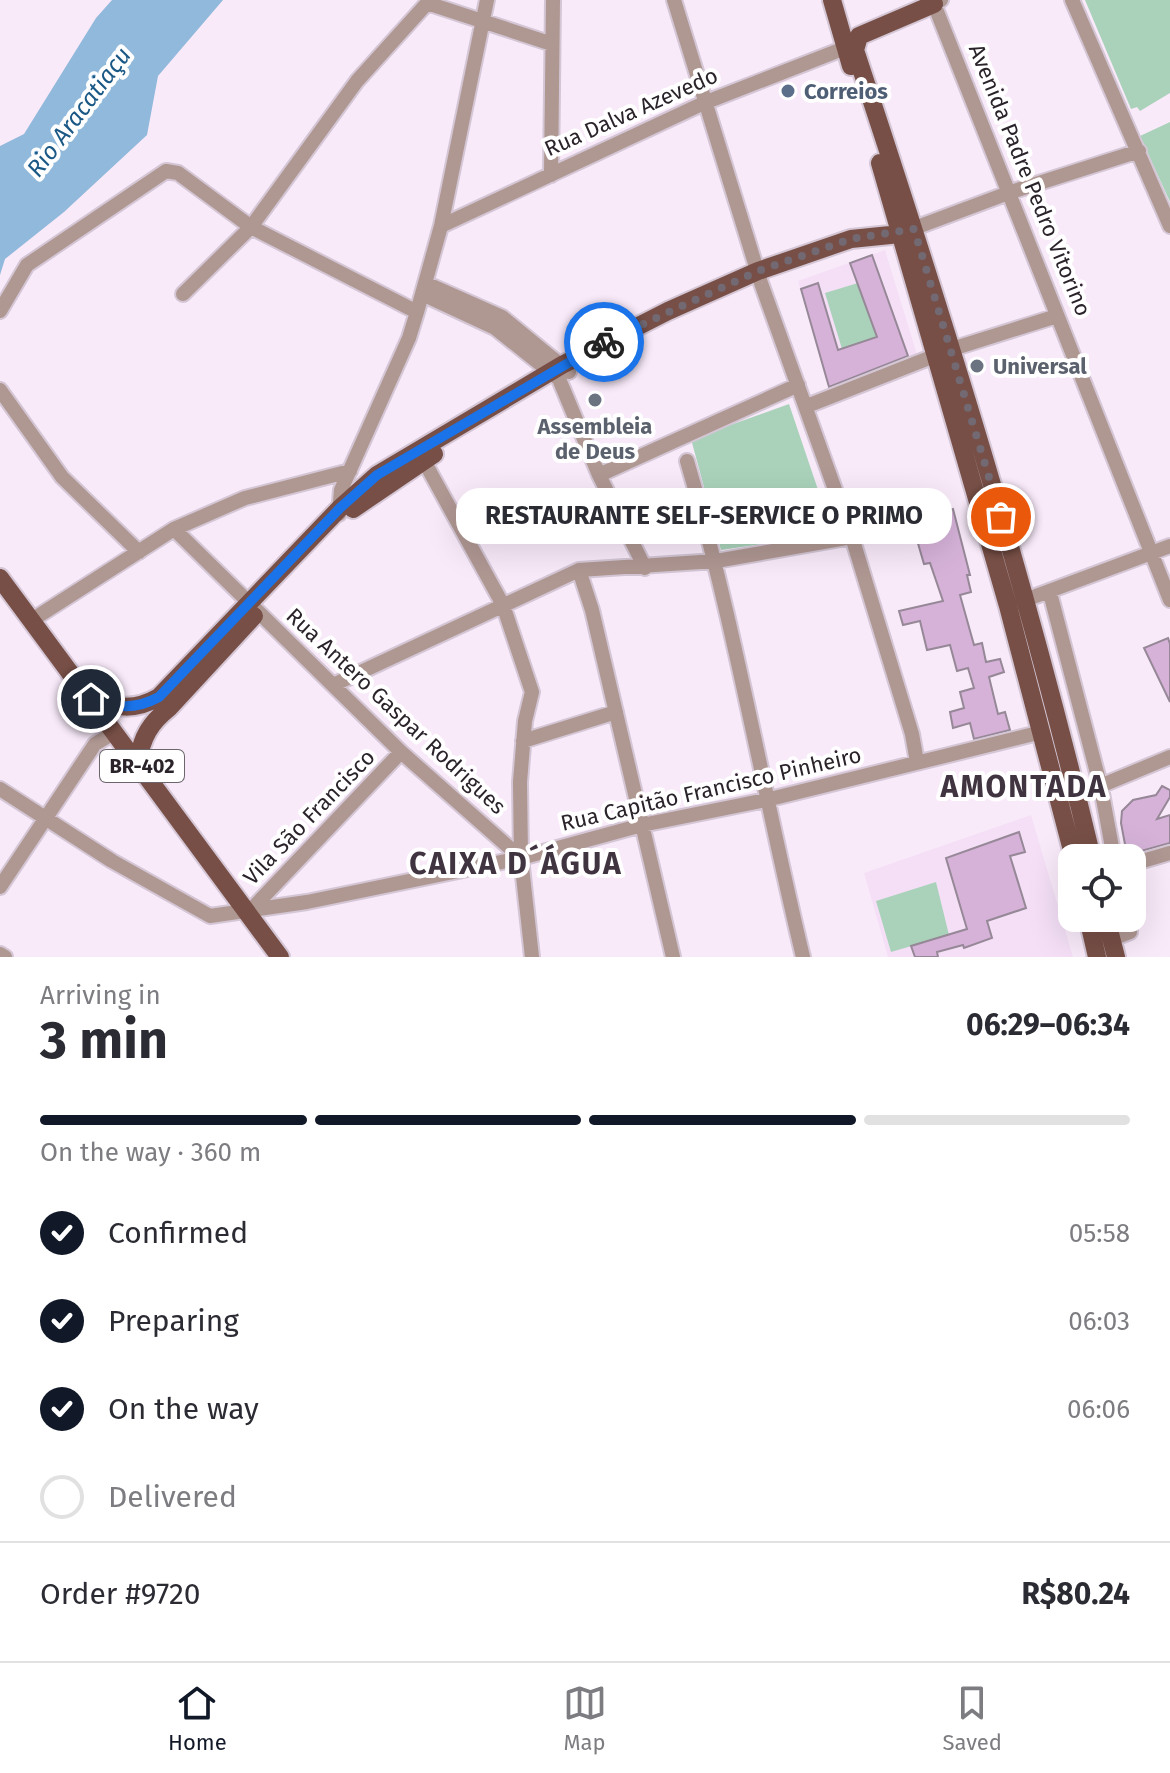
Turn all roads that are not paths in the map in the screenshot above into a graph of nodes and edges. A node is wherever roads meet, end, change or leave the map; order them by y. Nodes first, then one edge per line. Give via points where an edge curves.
1 (487, 0) edge
2 (553, 0) edge
3 (674, 0) edge
4 (832, 0) edge
5 (1072, 0) edge
6 (936, 1) edge
7 (429, 2) edge
8 (480, 23) junction
9 (852, 42) junction
10 (552, 44) junction
11 (704, 103) junction
12 (1139, 151) junction
13 (551, 175) junction
14 (1011, 192) junction
15 (441, 226) junction
16 (1170, 226) edge
17 (251, 227) junction
18 (907, 231) junction
19 (759, 277) junction
20 (423, 289) junction
21 (183, 294) dead end
22 (0, 311) edge
23 (417, 312) junction
24 (1057, 316) junction
25 (944, 352) junction
26 (559, 372) junction
27 (798, 385) junction
28 (0, 390) edge
29 (807, 406) junction
30 (424, 461) junction
31 (687, 461) dead end
32 (350, 471) junction
33 (599, 475) junction
34 (339, 515) junction
35 (174, 529) junction
36 (852, 537) junction
37 (1170, 546) edge
38 (139, 552) junction
39 (1153, 552) junction
40 (716, 561) junction
41 (645, 568) junction
42 (579, 570) junction
43 (3, 587) edge
44 (1050, 593) junction
45 (1170, 600) edge
46 (1016, 603) junction
47 (503, 605) junction
48 (254, 607) junction
49 (32, 620) junction
50 (333, 685) junction
51 (91, 699) junction
52 (616, 712) junction
53 (147, 714) junction
54 (115, 732) junction
55 (1042, 732) junction
56 (523, 741) junction
57 (401, 752) junction
58 (1170, 757) edge
59 (138, 761) junction
60 (917, 762) junction
61 (1101, 788) junction
62 (0, 789) edge
63 (1069, 799) junction
64 (766, 800) junction
65 (43, 819) junction
66 (642, 825) junction
67 (1073, 844) edge
68 (1087, 844) edge
69 (1111, 844) edge
70 (1170, 853) edge
71 (521, 858) junction
72 (1146, 860) edge
73 (0, 887) edge
74 (249, 912) junction
75 (1091, 932) edge
76 (1130, 932) edge
77 (1114, 948) edge
78 (280, 957) edge
79 (532, 957) edge
80 (673, 957) edge
81 (803, 957) edge
82 (1097, 957) edge

1 - 8 street
2 - 10 street
3 - 11 street
4 - 9 main road
5 - 12 street
6 - 9 main road, Rua Dalva Azevedo
6 - 14 street, Avenida Padre Pedro Vitorino
7 - 8 street
7 - 17 street via 357,81
8 - 10 street
8 - 15 street
9 - 11 street, Rua Dalva Azevedo
9 - 18 main road
10 - 13 street
11 - 13 street, Rua Dalva Azevedo
11 - 19 street
12 - 14 street
12 - 16 street
13 - 15 street, Rua Dalva Azevedo
14 - 18 street
14 - 24 street, Avenida Padre Pedro Vitorino
15 - 20 street
17 - 21 street
17 - 22 street via 178,173 156,174 27,265
17 - 23 street
18 - 19 main road via 872,237 854,250
18 - 25 main road
19 - 26 main road
19 - 27 street
20 - 23 street
20 - 26 street via 502,317
23 - 32 street
24 - 25 street
24 - 39 street, Avenida Padre Pedro Vitorino
25 - 29 street
25 - 46 main road
26 - 30 main road
26 - 33 street
26 - 34 main road via 377,475
27 - 29 street
27 - 33 street
28 - 38 street via 62,477
29 - 36 street
30 - 34 main road
30 - 47 street
31 - 40 street
32 - 34 street via 341,490
32 - 35 street via 245,498
33 - 41 street
34 - 48 main road
35 - 38 street
35 - 48 street, Rua Antero Gaspar Rodrigues
36 - 40 street
36 - 60 street
37 - 39 street
38 - 49 street
39 - 44 street
39 - 45 street, Avenida Padre Pedro Vitorino
40 - 41 street
40 - 64 street
41 - 42 street
42 - 47 street
42 - 52 street
43 - 49 main road, BR-402
44 - 46 street
44 - 61 street
46 - 55 main road
46 - 63 main road
47 - 50 street
47 - 56 street via 532,692
48 - 50 street, Rua Antero Gaspar Rodrigues
48 - 53 main road via 169,708
49 - 51 main road, BR-402
50 - 57 street, Rua Antero Gaspar Rodrigues
51 - 53 main road
51 - 54 main road, BR-402
52 - 56 street
52 - 66 street
53 - 54 main road via 131,731
53 - 59 main road
54 - 59 main road, BR-402
54 - 65 street via 95,744
55 - 60 street, Rua Capitão Francisco Pinheiro
55 - 63 main road
56 - 71 street
57 - 71 street, Rua Antero Gaspar Rodrigues
57 - 74 street, Vila São Francisco
58 - 61 street
59 - 74 main road, BR-402
60 - 64 street, Rua Capitão Francisco Pinheiro
61 - 63 street
61 - 69 street
62 - 65 street, Rua Capitão Francisco Pinheiro
63 - 67 main road
63 - 68 main road
64 - 66 street, Rua Capitão Francisco Pinheiro
64 - 81 street
65 - 73 street
65 - 74 street, Rua Capitão Francisco Pinheiro via 210,916
66 - 71 street, Rua Capitão Francisco Pinheiro
66 - 80 street
70 - 72 street
71 - 74 street, Rua Capitão Francisco Pinheiro
71 - 79 street
74 - 78 main road, BR-402
75 - 82 main road
76 - 77 street

